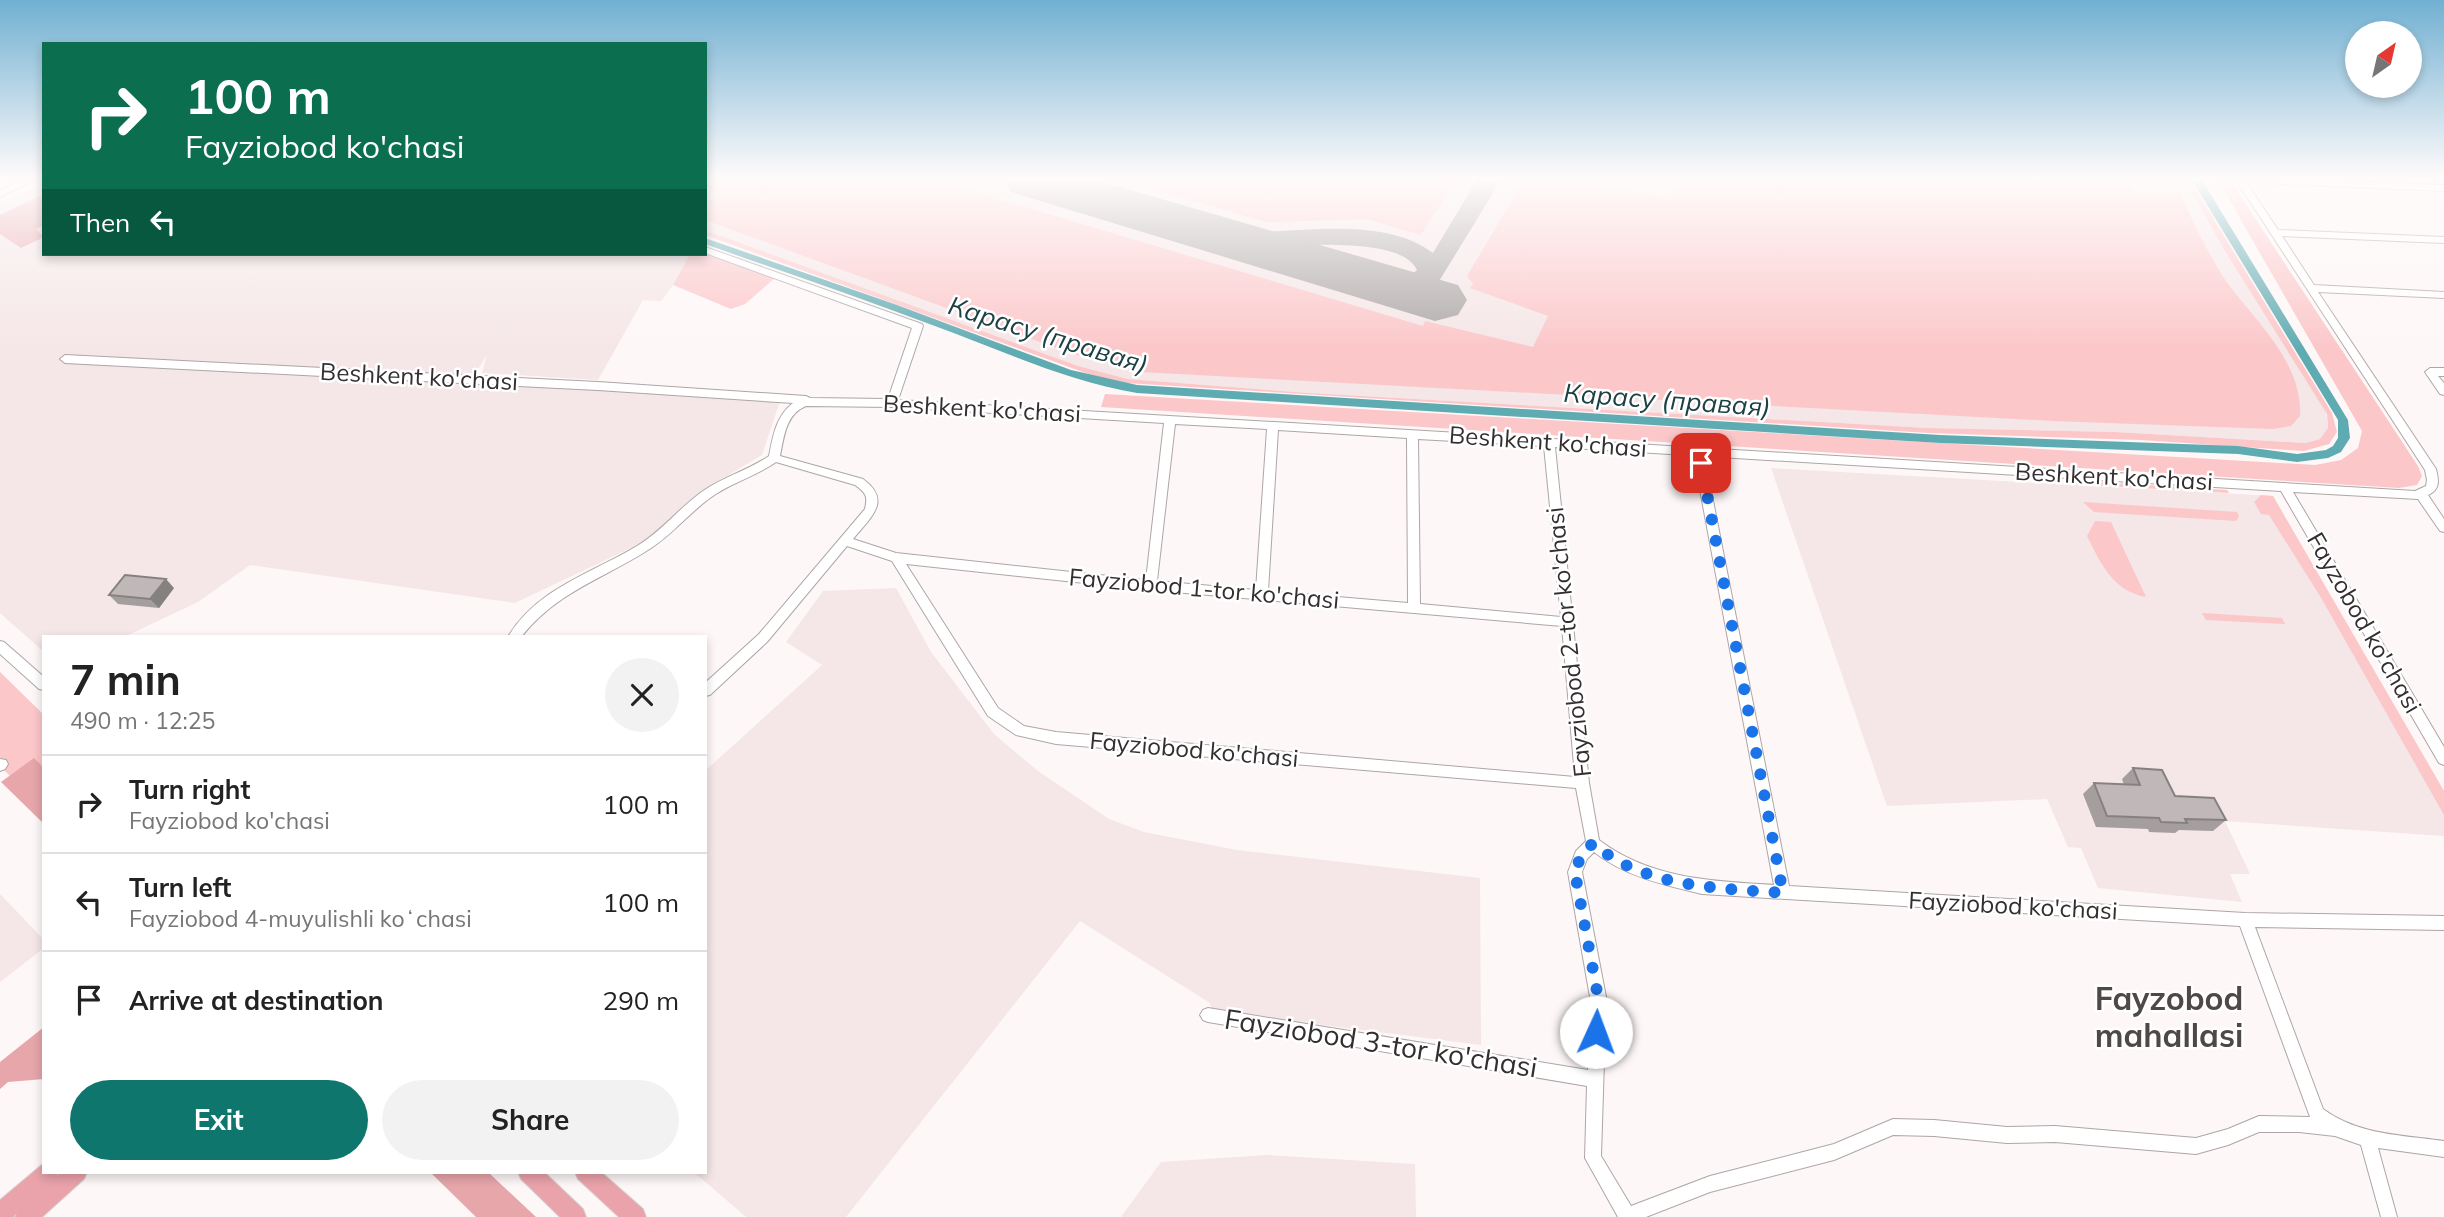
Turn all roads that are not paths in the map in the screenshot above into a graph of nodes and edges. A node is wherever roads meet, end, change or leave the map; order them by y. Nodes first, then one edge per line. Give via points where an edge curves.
1 (2278, 237) edge
2 (2367, 237) edge
3 (2444, 240) edge
4 (707, 251) edge
5 (2312, 288) junction
6 (2444, 295) edge
7 (65, 359) dead end
8 (2444, 372) edge
9 (2444, 391) edge
10 (782, 399) junction
11 (815, 401) junction
12 (892, 403) junction
13 (785, 415) junction
14 (1170, 420) junction
15 (1273, 426) junction
16 (1412, 434) junction
17 (1549, 441) junction
18 (774, 458) junction
19 (1701, 463) dead end
20 (2284, 487) junction
21 (2426, 492) junction
22 (2444, 496) edge
23 (2444, 528) edge
24 (843, 540) junction
25 (896, 558) junction
26 (1151, 584) junction
27 (1262, 594) junction
28 (1414, 609) junction
29 (1568, 622) junction
30 (515, 635) edge
31 (0, 646) edge
32 (42, 683) edge
33 (707, 689) edge
34 (2444, 759) edge
35 (1582, 783) junction
36 (1593, 843) junction
37 (1783, 893) junction
38 (2245, 920) junction
39 (2444, 923) edge
40 (1208, 1015) dead end
41 (1595, 1079) junction
42 (2335, 1128) junction
43 (2367, 1139) junction
44 (2444, 1149) edge
45 (46, 1174) edge
46 (75, 1174) edge
47 (530, 1174) edge
48 (587, 1174) edge
49 (0, 1214) edge
50 (566, 1214) edge
51 (1627, 1216) edge
52 (26, 1217) edge
53 (635, 1217) edge
54 (2389, 1217) edge

1 - 5 street
2 - 3 street
4 - 12 street via 918,326
5 - 6 street
5 - 21 street via 2430,470 2433,480
7 - 10 street, Beshkent ko'chasi
8 - 9 street via 2430,373
10 - 11 street, Beshkent ko'chasi
10 - 13 street
11 - 12 street, Beshkent ko'chasi
11 - 13 street, Beshkent ko'chasi via 797,404
12 - 14 street, Beshkent ko'chasi
13 - 18 street
14 - 15 street, Beshkent ko'chasi
14 - 26 street
15 - 16 street, Beshkent ko'chasi
15 - 27 street
16 - 17 street, Beshkent ko'chasi
16 - 28 street
17 - 20 street, Beshkent ko'chasi
17 - 29 street, Fayziobod 2-tor ko'chasi
18 - 24 street via 859,482 870,490 870,510
18 - 30 street via 706,494 640,550 553,595
19 - 37 street
20 - 21 street, Beshkent ko'chasi
20 - 34 street, Fayzobod ko'chasi
21 - 22 street, Beshkent ko'chasi
21 - 23 street
24 - 25 street, Fayziobod 1-tor ko'chasi
24 - 33 street via 763,638
25 - 26 street, Fayziobod 1-tor ko'chasi
25 - 35 street, Fayziobod ko'chasi via 993,712 1021,731 1056,738
26 - 27 street, Fayziobod 1-tor ko'chasi
27 - 28 street, Fayziobod 1-tor ko'chasi
28 - 29 street, Fayziobod 1-tor ko'chasi
29 - 35 street, Fayziobod 2-tor ko'chasi
31 - 32 street
35 - 36 street, Fayziobod 2-tor ko'chasi
36 - 37 street, Fayziobod ko'chasi via 1608,857 1666,879 1702,887
36 - 41 street via 1581,855 1575,873 1598,997
37 - 38 street, Fayziobod ko'chasi
38 - 39 street, Fayziobod ko'chasi
38 - 42 street via 2317,1115
40 - 41 street, Fayziobod 3-tor ko'chasi
41 - 51 street via 1593,1158
42 - 43 street
42 - 51 street via 2259,1125 2196,1146 1893,1127 1833,1152 1710,1184
43 - 44 street
43 - 54 street
45 - 49 main road
46 - 52 main road
47 - 50 main road
48 - 53 main road

